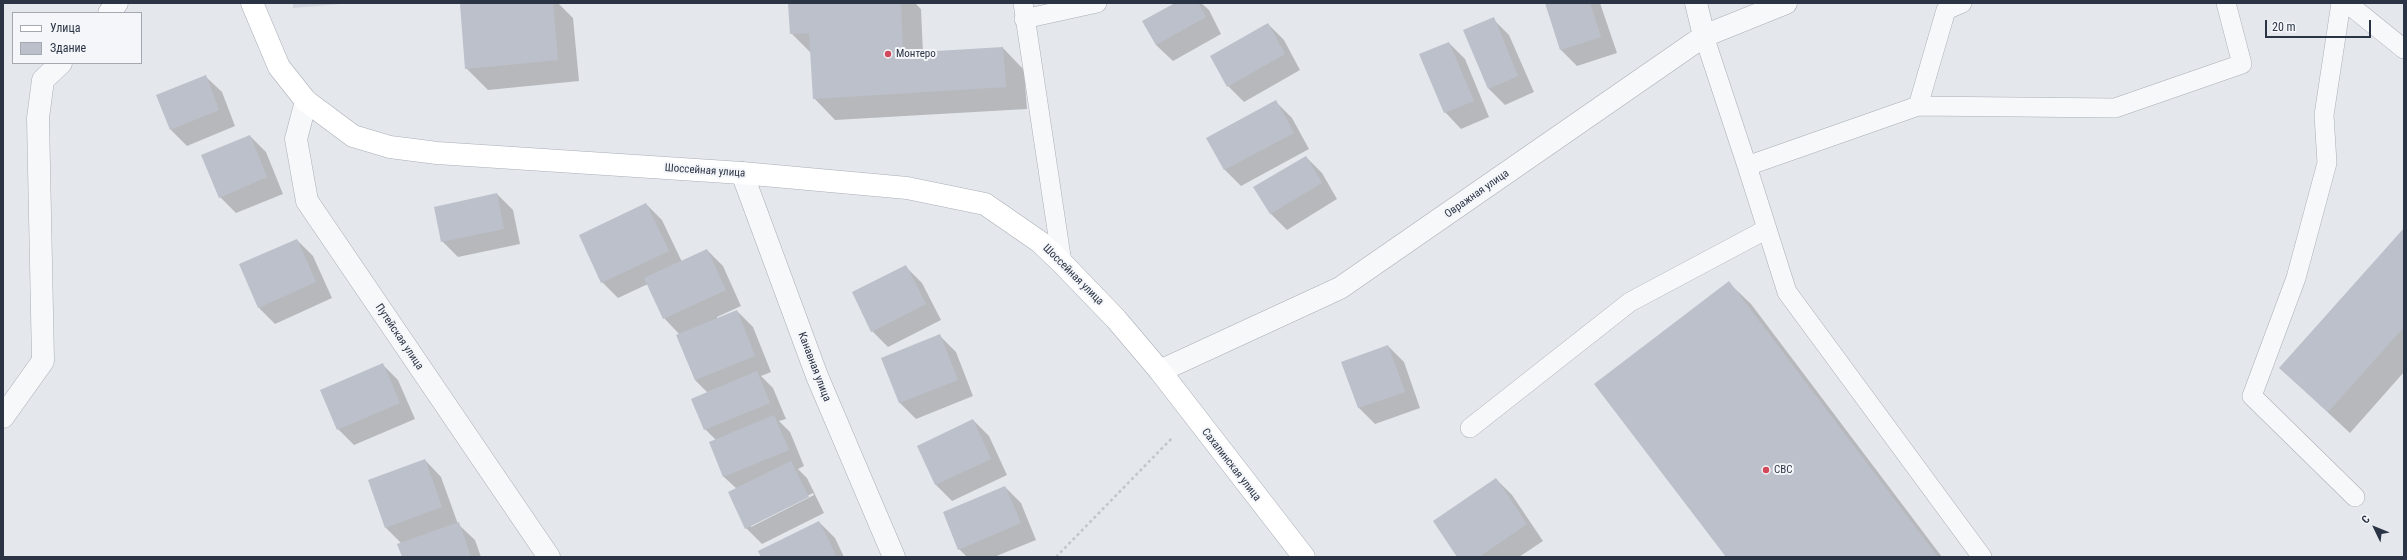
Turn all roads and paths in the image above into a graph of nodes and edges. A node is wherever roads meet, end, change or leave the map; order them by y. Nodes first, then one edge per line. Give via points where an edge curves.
1 (117, 3) edge
2 (252, 3) edge
3 (1097, 3) edge
4 (1696, 3) edge
5 (1786, 3) edge
6 (1962, 3) edge
7 (2226, 3) edge
8 (2341, 3) edge
9 (2347, 3) edge
10 (1024, 11) edge
11 (110, 12) edge
12 (1704, 36) junction
13 (2404, 49) edge
14 (60, 64) edge
15 (306, 101) junction
16 (1918, 106) junction
17 (1747, 166) junction
18 (742, 173) junction
19 (1767, 229) junction
20 (1062, 263) junction
21 (1160, 371) junction
22 (1193, 416) junction
23 (3, 417) edge
24 (1470, 428) dead end
25 (2355, 498) dead end
26 (549, 557) edge
27 (894, 557) edge
28 (1056, 557) edge
29 (1304, 557) edge
30 (1982, 557) edge

1 - 11 street
2 - 15 street, Шоссейная улица via 279,67
3 - 10 lane
4 - 12 street
5 - 12 street, Овражная улица
6 - 16 lane via 1946,10
7 - 16 lane via 2242,64 2115,108
8 - 25 lane via 2324,115 2327,163 2296,278 2252,396
9 - 13 lane
10 - 20 lane
12 - 17 lane
12 - 21 street, Овражная улица via 1340,288
14 - 23 street via 43,80 38,118 43,361
15 - 18 street, Шоссейная улица via 353,136 390,147 437,153
15 - 26 street, Путейская улица via 296,138 307,201
16 - 17 lane
17 - 19 lane
18 - 20 street, Шоссейная улица via 907,188 985,204 1040,242
18 - 27 street, Канавная улица via 817,376
19 - 24 lane via 1630,302
19 - 30 lane via 1787,292
20 - 21 street, Шоссейная улица via 1116,319
21 - 22 street, Сахалинская улица
22 - 28 path
22 - 29 street, Сахалинская улица

